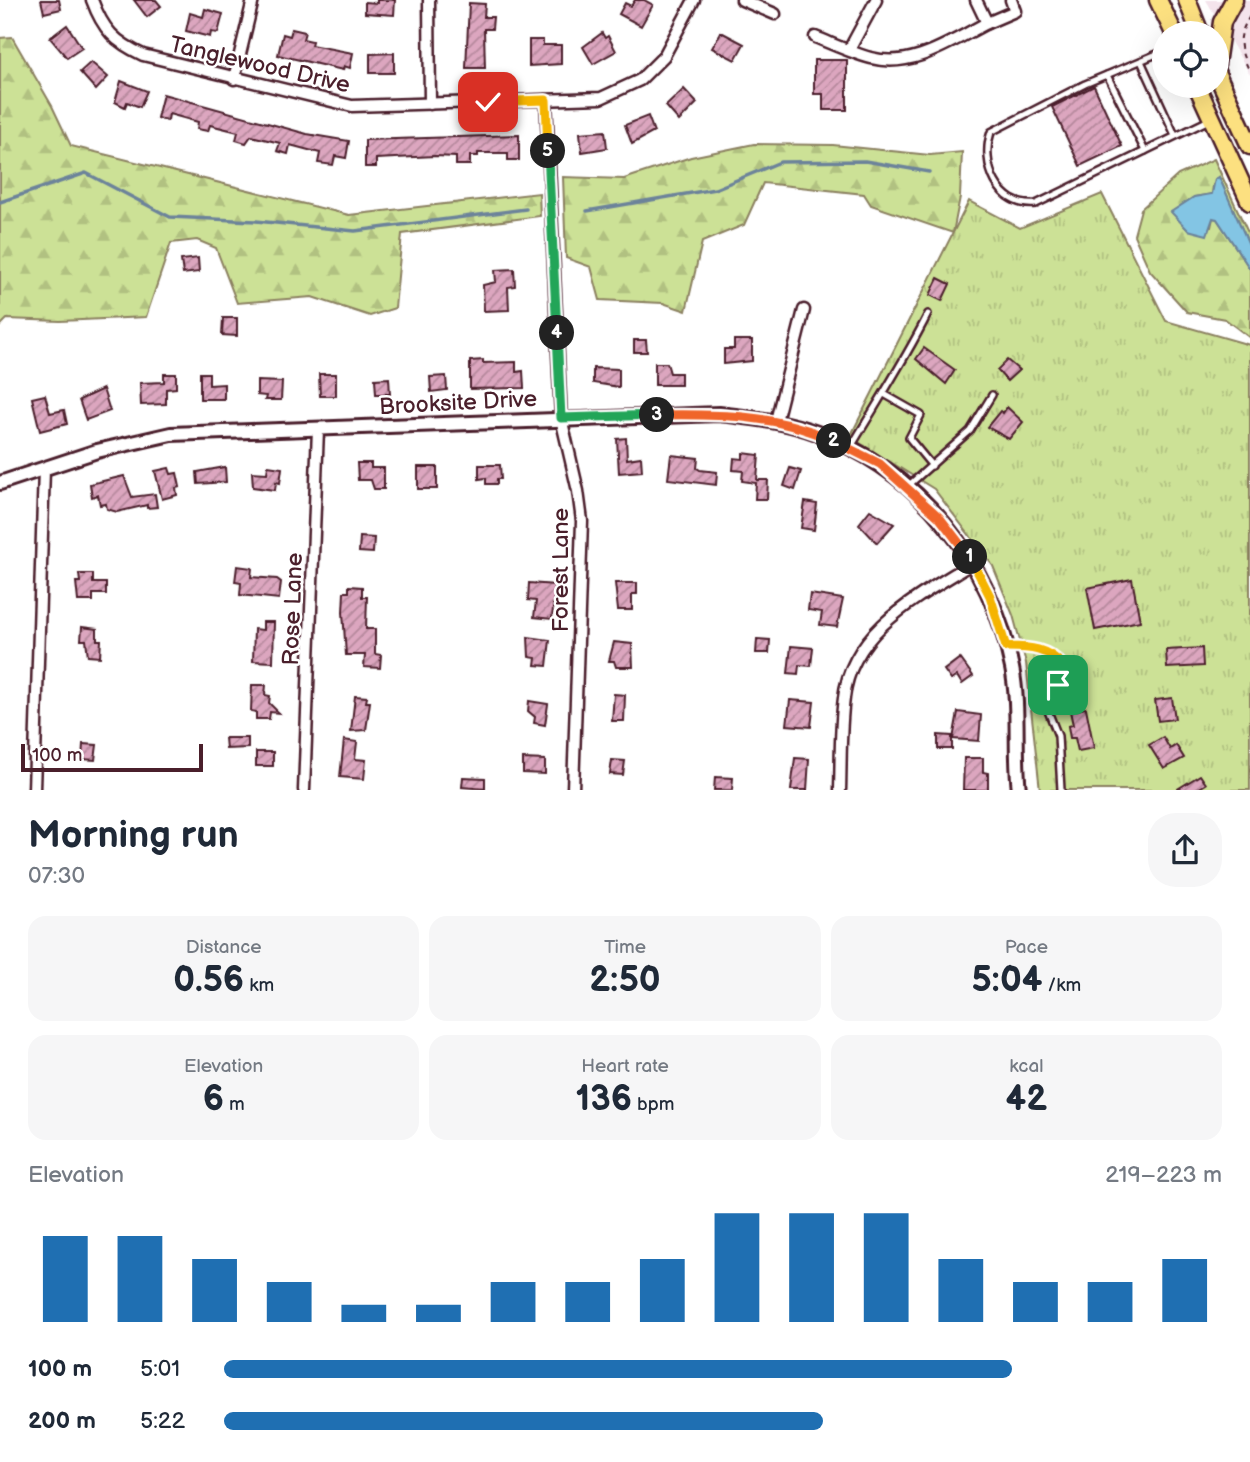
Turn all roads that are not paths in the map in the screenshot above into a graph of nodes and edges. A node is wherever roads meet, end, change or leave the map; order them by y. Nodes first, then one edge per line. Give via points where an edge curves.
1 (92, 0) edge
2 (253, 0) edge
3 (429, 0) edge
4 (694, 0) edge
5 (742, 0) edge
6 (876, 0) edge
7 (976, 0) edge
8 (1011, 0) edge
9 (1158, 0) edge
10 (1187, 0) edge
11 (1234, 0) edge
12 (775, 14) dead end
13 (1168, 21) edge
14 (1195, 21) edge
15 (1223, 21) edge
16 (987, 23) junction
17 (815, 37) dead end
18 (849, 50) junction
19 (1152, 56) edge
20 (1141, 61) junction
21 (1107, 75) junction
22 (234, 79) junction
23 (1202, 98) edge
24 (1228, 98) edge
25 (546, 100) junction
26 (430, 104) junction
27 (1211, 119) junction
28 (1175, 135) junction
29 (1248, 139) edge
30 (1145, 151) junction
31 (1250, 202) edge
32 (804, 310) dead end
33 (928, 314) dead end
34 (884, 394) junction
35 (992, 395) dead end
36 (561, 418) junction
37 (776, 421) junction
38 (318, 429) junction
39 (850, 449) junction
40 (932, 466) junction
41 (44, 469) junction
42 (0, 483) edge
43 (906, 487) junction
44 (974, 562) junction
45 (1006, 647) junction
46 (34, 790) edge
47 (304, 790) edge
48 (573, 790) edge
49 (840, 790) edge
50 (1019, 790) edge
51 (1061, 790) edge

1 - 22 street, Tanglewood Drive via 119,44
2 - 22 street
3 - 26 street
4 - 25 street, Tanglewood Drive via 664,55 640,80 601,98
5 - 12 street
6 - 18 street
7 - 16 street
8 - 16 street via 1015,11
9 - 13 highway
10 - 14 highway
11 - 15 highway
16 - 18 street via 901,62 872,59
17 - 18 street
19 - 20 lane
20 - 21 lane
20 - 28 lane
21 - 30 lane
21 - 30 lane via 991,132 993,179 1014,201 1036,204
22 - 26 street, Tanglewood Drive via 352,106
23 - 27 highway
24 - 29 highway
25 - 26 street, Tanglewood Drive
25 - 36 street, Forest Lane
27 - 28 lane
27 - 31 highway
28 - 30 lane
32 - 37 street
33 - 34 lane
34 - 39 lane
34 - 40 lane via 921,415 909,438
35 - 40 lane via 970,431
36 - 37 street, Brooksite Drive via 719,414
36 - 38 street, Brooksite Drive
36 - 48 street, Forest Lane via 582,521
37 - 39 street, Brooksite Drive
38 - 41 street, Brooksite Drive via 171,434
38 - 47 street, Rose Lane
39 - 43 street, Brooksite Drive via 880,464
40 - 43 lane
41 - 42 street, Brooksite Drive
41 - 46 street
43 - 44 street, Brooksite Drive via 939,517
44 - 45 street, Brooksite Drive
44 - 49 street via 876,629 855,657 844,695
45 - 50 street, Brooksite Drive via 1016,709
45 - 51 lane via 1035,648 1056,657 1064,667 1063,679 1048,694 1046,706 1058,736

